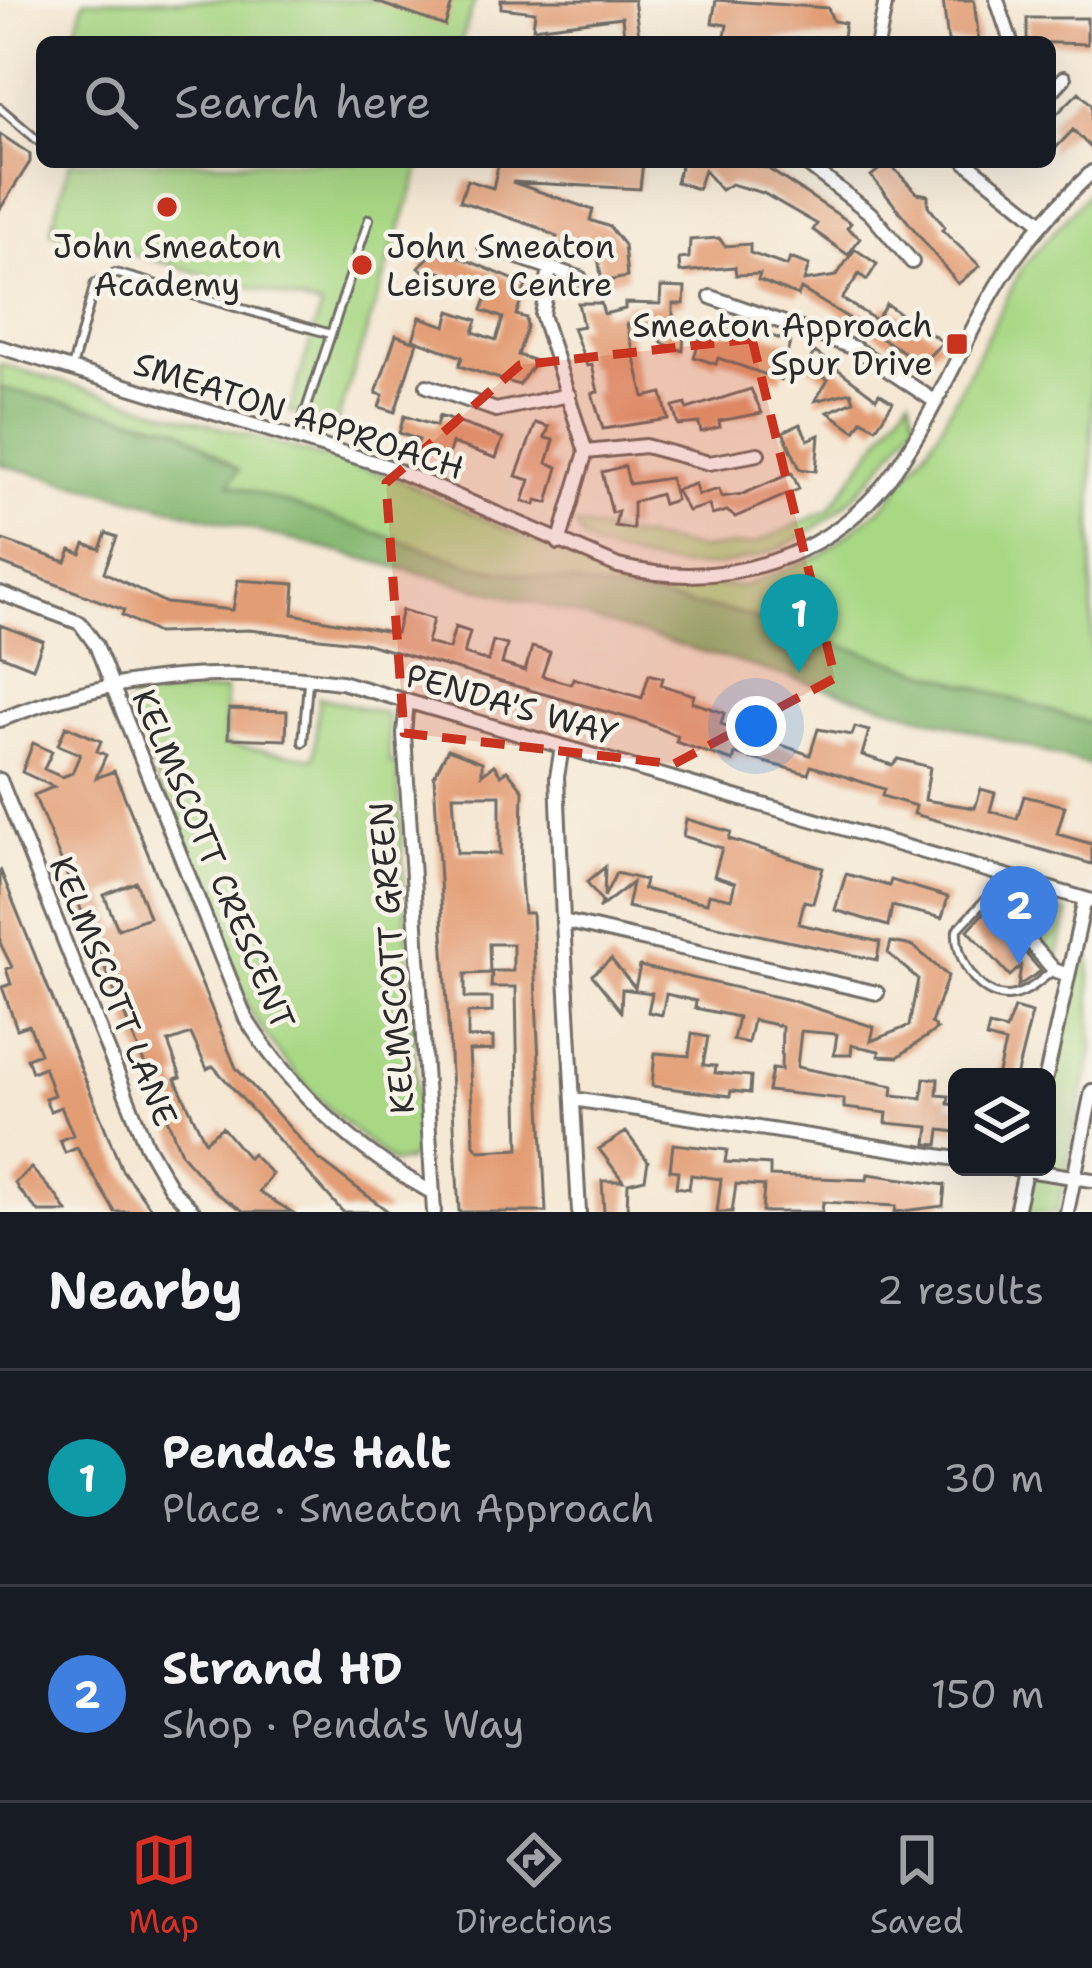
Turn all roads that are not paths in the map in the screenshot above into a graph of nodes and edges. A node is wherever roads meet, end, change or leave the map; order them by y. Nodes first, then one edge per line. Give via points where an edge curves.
1 (886, 0) edge
2 (997, 0) edge
3 (879, 36) edge
4 (1009, 36) edge
5 (1064, 78) dead end
6 (1056, 87) edge
7 (0, 108) edge
8 (36, 140) edge
9 (811, 168) edge
10 (973, 168) edge
11 (1092, 172) edge
12 (369, 219) dead end
13 (1042, 223) junction
14 (485, 246) dead end
15 (912, 262) dead end
16 (550, 268) junction
17 (580, 278) dead end
18 (712, 297) dead end
19 (331, 334) junction
20 (0, 347) edge
21 (72, 368) junction
22 (427, 386) dead end
23 (569, 394) junction
24 (936, 402) junction
25 (297, 437) junction
26 (586, 452) junction
27 (758, 454) dead end
28 (559, 543) junction
29 (0, 593) edge
30 (308, 678) junction
31 (110, 684) junction
32 (407, 700) junction
33 (0, 721) edge
34 (303, 742) dead end
35 (562, 747) junction
36 (0, 779) edge
37 (1002, 876) junction
38 (1089, 900) edge
39 (994, 901) junction
40 (562, 921) junction
41 (1061, 972) junction
42 (877, 993) dead end
43 (1047, 1068) edge
44 (1092, 1091) edge
45 (573, 1099) junction
46 (948, 1158) edge
47 (1056, 1174) edge
48 (1023, 1176) edge
49 (1074, 1177) junction
50 (1092, 1180) edge
51 (433, 1193) junction
52 (194, 1212) edge
53 (434, 1212) edge
54 (579, 1212) edge
55 (1016, 1212) edge
56 (1066, 1212) edge

1 - 3 street
2 - 4 street
5 - 6 street
7 - 8 lane
9 - 15 street via 870,213
10 - 13 street
11 - 13 street, SMEATON APPROACH
12 - 19 lane
13 - 24 street, SMEATON APPROACH via 1003,277
14 - 16 street
16 - 17 street
16 - 23 street via 542,315
18 - 24 street via 855,348
19 - 21 lane via 115,273 95,284
19 - 25 lane
20 - 21 street, SMEATON APPROACH
21 - 25 street, SMEATON APPROACH
22 - 23 street via 496,410
23 - 26 street
24 - 28 street, SMEATON APPROACH via 868,502 782,559 721,575 659,575
25 - 28 street, SMEATON APPROACH via 443,486
26 - 27 street via 644,446 709,463
26 - 28 street
29 - 31 street, KELMSCOTT CRESCENT via 80,622
30 - 31 street, PENDA'S WAY via 249,671
30 - 32 street, PENDA'S WAY
30 - 34 lane
31 - 33 street, PENDA'S WAY
31 - 51 street, KELMSCOTT CRESCENT via 256,1035 335,1128
32 - 35 street, PENDA'S WAY
32 - 51 street, KELMSCOTT GREEN
35 - 37 street, PENDA'S WAY
35 - 40 street
36 - 52 street, KELMSCOTT LANE via 146,1144
37 - 38 street, PENDA'S WAY
37 - 39 lane
38 - 41 street
39 - 41 street
39 - 41 lane via 957,930 964,965 987,989 1011,996
40 - 42 street
40 - 45 street
41 - 43 street
44 - 49 street
45 - 46 street
45 - 54 street
47 - 49 street
48 - 55 street
49 - 50 street
49 - 56 street
51 - 53 street, KELMSCOTT GREEN

